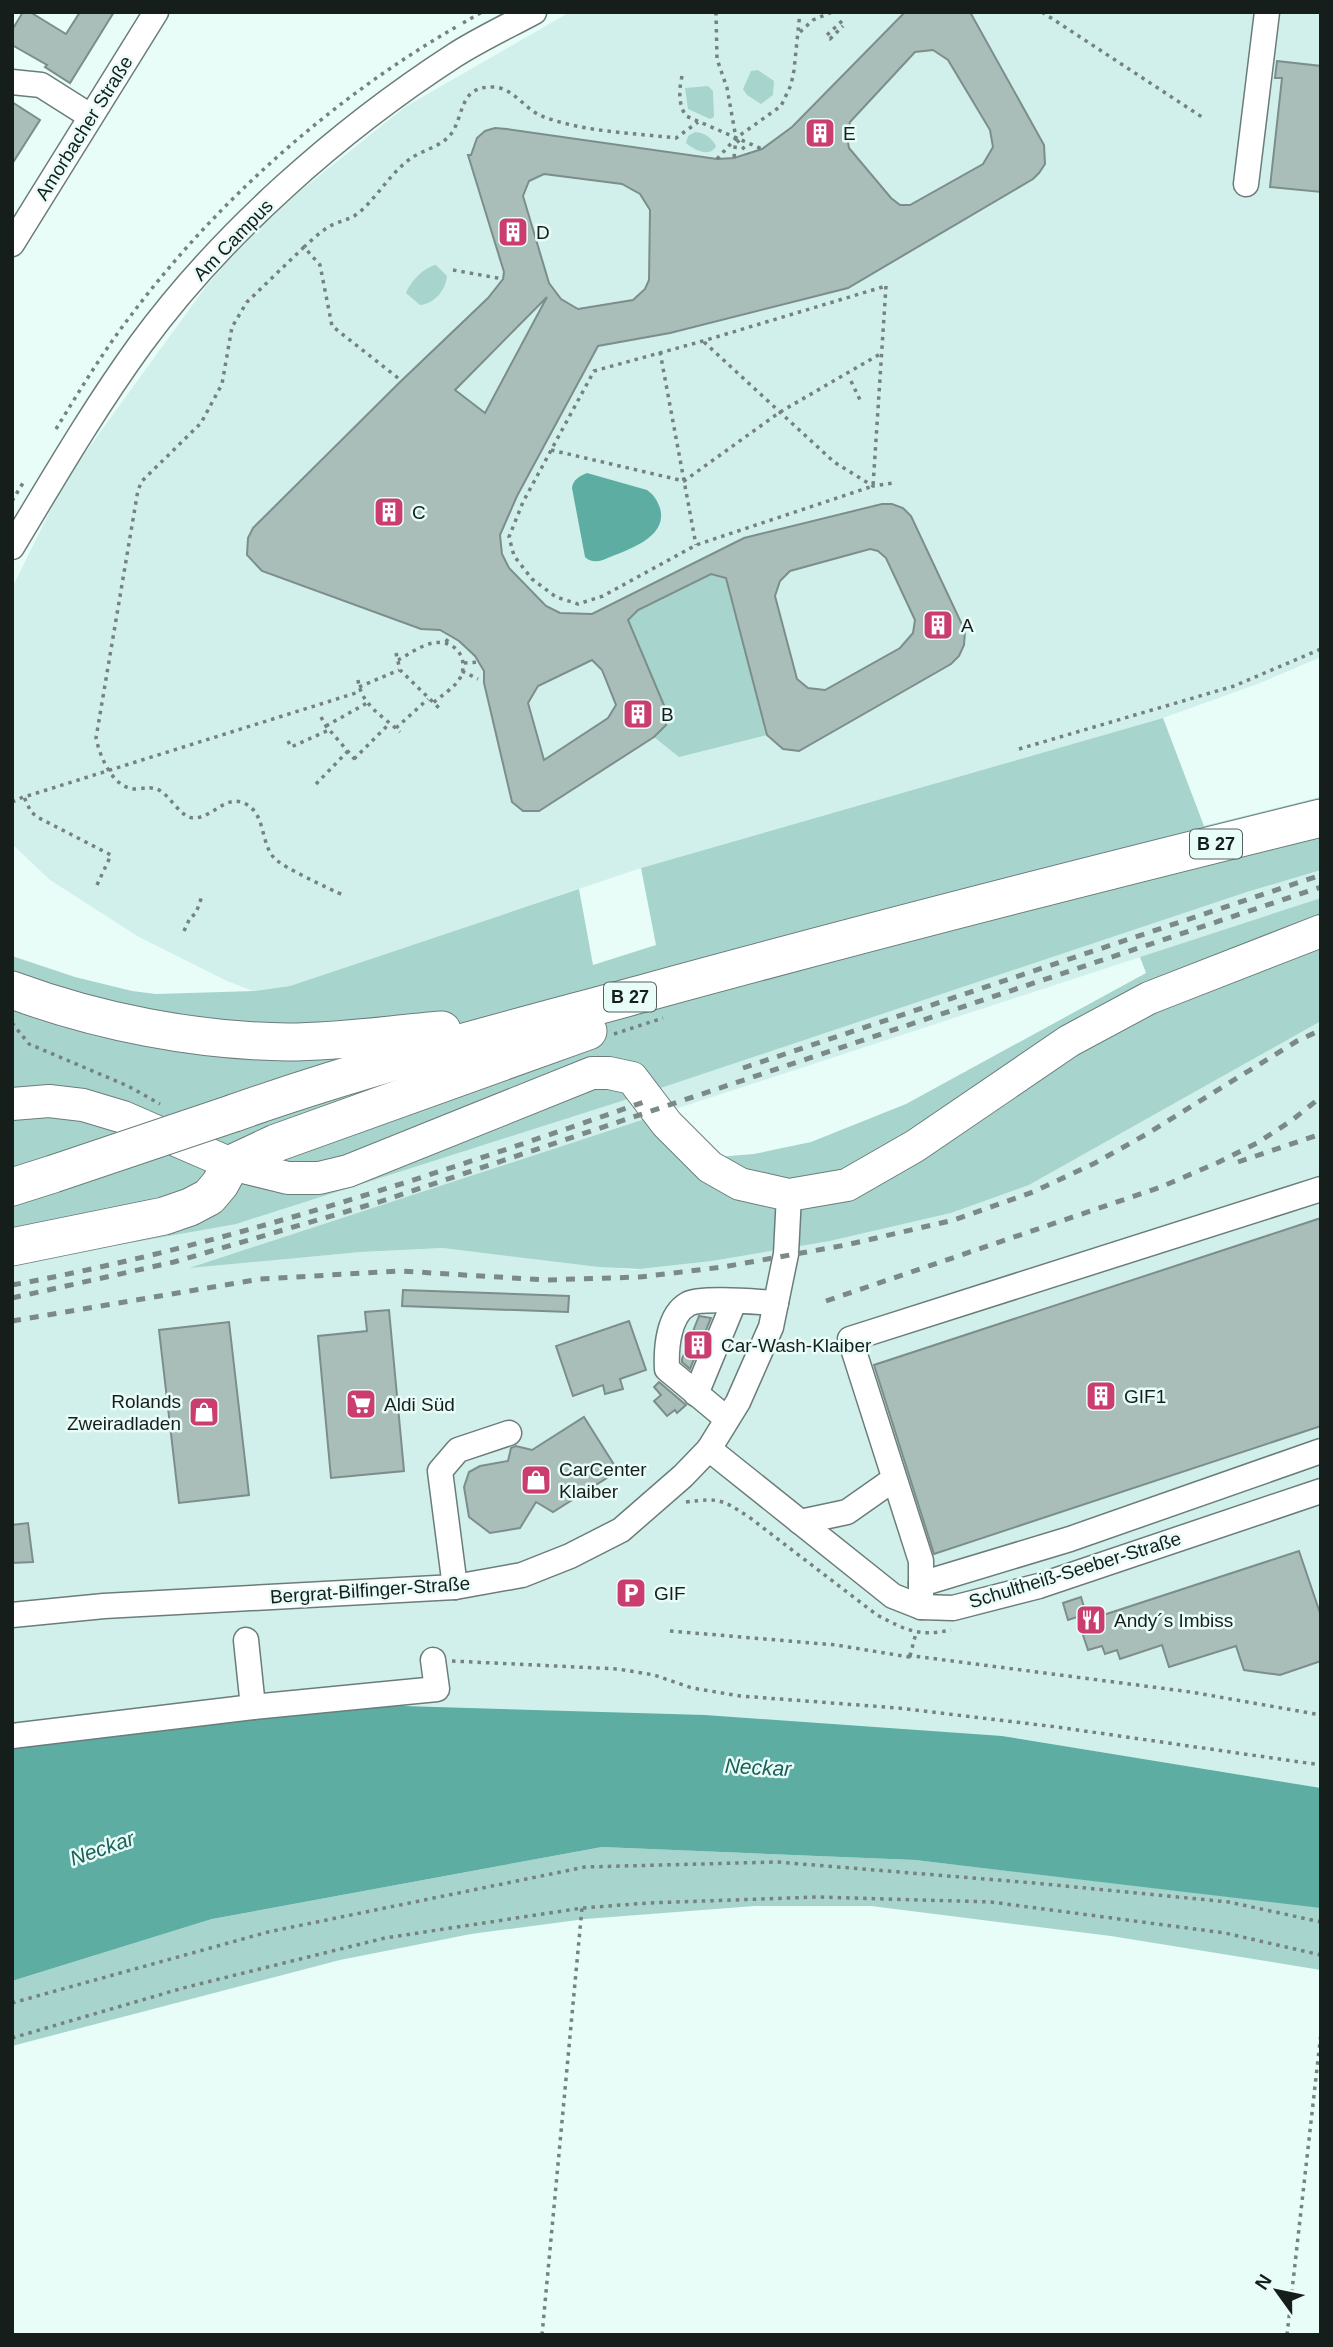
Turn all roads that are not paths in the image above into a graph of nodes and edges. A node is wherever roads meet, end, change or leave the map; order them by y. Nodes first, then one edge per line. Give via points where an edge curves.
1 (156, 12) edge
2 (534, 12) edge
3 (1267, 12) edge
4 (12, 82) edge
5 (90, 116) junction
6 (1246, 184) dead end
7 (12, 244) edge
8 (12, 547) edge
9 (1321, 818) edge
10 (1321, 931) edge
11 (771, 959) junction
12 (12, 990) edge
13 (489, 1035) junction
14 (12, 1104) edge
15 (231, 1164) junction
16 (12, 1187) edge
17 (1321, 1189) edge
18 (789, 1195) junction
19 (12, 1247) edge
20 (734, 1302) junction
21 (776, 1303) junction
22 (696, 1394) junction
23 (727, 1419) junction
24 (509, 1433) dead end
25 (709, 1449) junction
26 (1321, 1451) edge
27 (894, 1479) junction
28 (1321, 1491) edge
29 (800, 1522) junction
30 (455, 1587) junction
31 (921, 1596) junction
32 (12, 1615) edge
33 (246, 1640) dead end
34 (433, 1660) road end
35 (253, 1707) junction
36 (12, 1736) edge

1 - 5 street, Amorbacher Straße
2 - 8 street, Am Campus via 456,54 401,92 235,233 141,344 76,439
3 - 6 street
4 - 5 street via 41,85
5 - 7 street, Amorbacher Straße
9 - 11 highway, B 27
10 - 18 main road via 1149,998 1069,1041 915,1146 847,1185
11 - 13 highway, B 27
11 - 15 highway via 683,1000 276,1143
12 - 13 highway via 85,1013 206,1036 288,1042 441,1030
13 - 16 highway, B 27, bridge via 296,1091
14 - 15 main road via 49,1101 83,1105 123,1117
15 - 18 main road via 288,1178 348,1171 592,1073 609,1073 632,1078 667,1124 710,1167 740,1185
15 - 19 highway via 209,1197 190,1207
17 - 27 street via 850,1339
18 - 21 street, Bergrat-Bilfinger-Straße via 786,1254
20 - 21 street
20 - 22 street
20 - 22 street via 689,1303 677,1315 666,1347 667,1369
21 - 23 street, Bergrat-Bilfinger-Straße via 757,1362
22 - 23 street
23 - 25 street, Bergrat-Bilfinger-Straße
24 - 30 street via 458,1450 440,1471
25 - 29 street, Schultheiß-Seeber-Straße
25 - 30 street, Bergrat-Bilfinger-Straße via 621,1530 522,1574
26 - 31 street
27 - 29 street via 847,1512
27 - 31 street via 920,1561
28 - 31 street, Schultheiß-Seeber-Straße via 1039,1586 953,1608
29 - 31 street, Schultheiß-Seeber-Straße via 893,1596
30 - 32 street, Bergrat-Bilfinger-Straße
33 - 35 street
34 - 35 street via 437,1689
35 - 36 street

